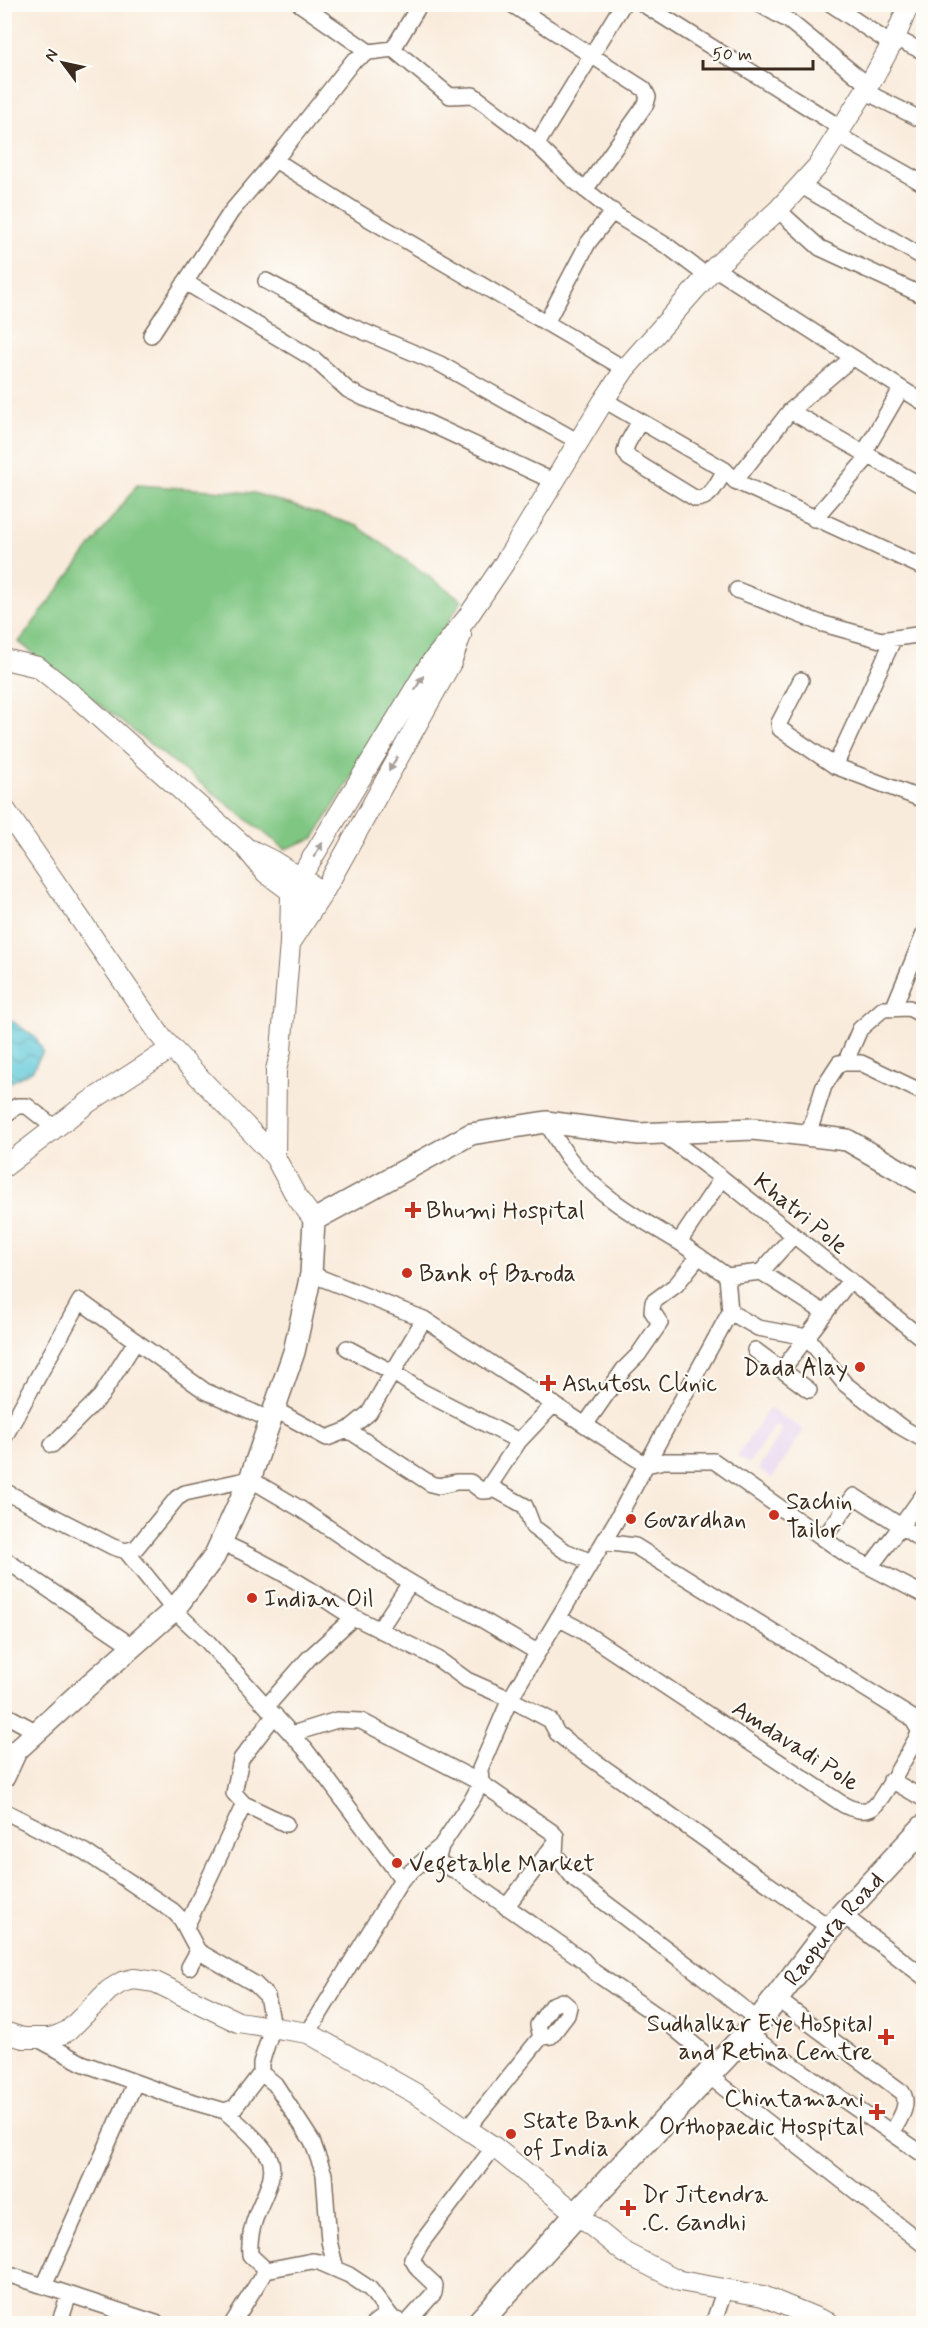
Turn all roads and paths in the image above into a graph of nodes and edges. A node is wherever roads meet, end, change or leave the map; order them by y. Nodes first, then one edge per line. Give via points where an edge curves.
1 (300, 4) edge
2 (420, 4) edge
3 (511, 4) edge
4 (623, 4) edge
5 (643, 4) edge
6 (759, 4) edge
7 (831, 4) edge
8 (909, 4) edge
9 (893, 41) junction
10 (393, 49) junction
11 (369, 52) junction
12 (924, 52) edge
13 (591, 56) junction
14 (866, 88) junction
15 (924, 121) edge
16 (839, 132) junction
17 (537, 144) junction
18 (275, 160) junction
19 (924, 184) edge
20 (800, 185) junction
21 (585, 190) junction
22 (778, 210) junction
23 (613, 211) junction
24 (924, 258) edge
25 (711, 272) junction
26 (266, 281) dead end
27 (185, 282) junction
28 (924, 296) edge
29 (546, 323) junction
30 (151, 334) dead end
31 (852, 358) junction
32 (626, 369) junction
33 (901, 389) junction
34 (604, 400) junction
35 (924, 403) edge
36 (790, 411) junction
37 (640, 421) junction
38 (579, 441) junction
39 (867, 455) junction
40 (730, 475) junction
41 (555, 482) junction
42 (924, 487) edge
43 (814, 519) junction
44 (924, 568) edge
45 (737, 590) dead end
46 (467, 618) junction
47 (924, 634) edge
48 (894, 638) junction
49 (4, 659) edge
50 (801, 680) dead end
51 (835, 766) junction
52 (924, 800) edge
53 (4, 808) edge
54 (296, 885) junction
55 (317, 900) junction
56 (924, 934) edge
57 (291, 943) junction
58 (893, 1009) junction
59 (924, 1016) edge
60 (172, 1048) junction
61 (845, 1063) junction
62 (924, 1093) edge
63 (4, 1116) edge
64 (546, 1122) junction
65 (55, 1128) junction
66 (662, 1133) junction
67 (808, 1136) junction
68 (275, 1157) junction
69 (4, 1167) edge
70 (722, 1178) junction
71 (924, 1184) edge
72 (314, 1220) junction
73 (793, 1236) junction
74 (679, 1242) junction
75 (699, 1256) junction
76 (761, 1272) junction
77 (311, 1274) junction
78 (727, 1276) junction
79 (850, 1281) junction
80 (730, 1312) junction
81 (825, 1313) junction
82 (424, 1319) junction
83 (807, 1337) junction
84 (924, 1340) edge
85 (136, 1341) junction
86 (347, 1348) dead end
87 (755, 1350) dead end
88 (782, 1370) junction
89 (392, 1372) junction
90 (809, 1390) dead end
91 (554, 1404) junction
92 (272, 1415) junction
93 (585, 1425) junction
94 (348, 1431) junction
95 (4, 1438) edge
96 (924, 1440) edge
97 (519, 1441) junction
98 (52, 1445) dead end
99 (646, 1464) junction
100 (250, 1479) junction
101 (4, 1491) edge
102 (486, 1491) junction
103 (924, 1494) edge
104 (901, 1526) junction
105 (823, 1539) junction
106 (221, 1542) junction
107 (604, 1542) junction
108 (924, 1542) edge
109 (126, 1551) junction
110 (4, 1559) edge
111 (592, 1562) junction
112 (870, 1567) junction
113 (410, 1582) junction
114 (924, 1595) edge
115 (174, 1610) junction
116 (354, 1617) junction
117 (558, 1618) junction
118 (379, 1630) junction
119 (132, 1646) junction
120 (537, 1652) junction
121 (510, 1699) junction
122 (271, 1710) junction
123 (4, 1714) edge
124 (37, 1732) junction
125 (292, 1734) junction
126 (7, 1765) edge
127 (891, 1780) junction
128 (481, 1783) junction
129 (924, 1799) edge
130 (244, 1804) junction
131 (4, 1811) edge
132 (286, 1824) dead end
133 (920, 1839) edge
134 (555, 1844) junction
135 (441, 1846) junction
136 (402, 1879) junction
137 (506, 1907) junction
138 (836, 1921) junction
139 (186, 1927) junction
140 (198, 1950) junction
141 (189, 1967) dead end
142 (924, 1977) edge
143 (777, 1999) junction
144 (273, 2026) junction
145 (754, 2028) junction
146 (4, 2032) edge
147 (308, 2033) junction
148 (541, 2037) dead end
149 (38, 2039) junction
150 (714, 2071) junction
151 (261, 2073) junction
152 (135, 2083) junction
153 (225, 2110) junction
154 (467, 2129) junction
155 (892, 2133) junction
156 (494, 2147) junction
157 (924, 2155) edge
158 (576, 2215) junction
159 (924, 2245) edge
160 (336, 2269) junction
161 (266, 2270) junction
162 (4, 2273) edge
163 (44, 2286) junction
164 (725, 2289) junction
165 (69, 2295) junction
166 (402, 2322) edge
167 (59, 2324) edge
168 (159, 2324) edge
169 (232, 2324) edge
170 (373, 2324) edge
171 (478, 2324) edge
172 (713, 2324) edge
173 (831, 2324) edge

1 - 11 street
2 - 10 street
3 - 13 street
4 - 13 street
5 - 16 street
6 - 14 street via 789,21
7 - 9 street
8 - 9 street
9 - 12 street
9 - 14 street
10 - 11 street
10 - 17 street via 450,96 473,94
11 - 18 street via 353,61
13 - 17 street
13 - 21 street via 644,89 648,97
14 - 15 street
14 - 16 street
16 - 19 street
16 - 20 street via 817,167
17 - 21 street
18 - 27 street via 231,212
18 - 29 street
20 - 22 street
20 - 24 street
21 - 23 street
22 - 25 street
22 - 28 street via 820,248
23 - 25 street
23 - 29 street via 588,243
25 - 31 street
25 - 32 street
26 - 38 street via 346,324 440,364
27 - 30 street
27 - 41 street via 314,359 348,390
29 - 32 street
31 - 33 street
31 - 36 street
32 - 34 street
33 - 35 street
33 - 39 street
34 - 37 street
34 - 38 street
36 - 39 street
36 - 40 street
37 - 40 street
37 - 40 street via 627,444 625,452 629,458 696,499 710,494
38 - 41 street
39 - 42 street
39 - 43 street
40 - 43 street
41 - 46 street
43 - 44 street
45 - 48 street via 820,622 881,640
54 -> 46 street via 430,664
46 -> 55 street via 451,663
47 - 48 street
48 - 51 street
49 - 54 street via 38,667 244,846
50 - 51 street via 779,723 780,729
51 - 52 street
53 - 60 street
54 - 55 street
54 - 57 street
55 - 57 street
56 - 58 street
57 - 68 street via 276,1070
58 - 59 street via 909,1008
58 - 61 street via 883,1009 860,1029
60 - 65 street
60 - 68 street
61 - 62 street via 861,1063
61 - 67 street via 839,1063 824,1086
63 - 65 street via 17,1106 27,1106
64 - 66 main road via 639,1134
64 - 72 main road via 471,1134
64 - 74 street via 568,1158 587,1179 630,1214
65 - 69 street
66 - 67 main road via 753,1129
66 - 70 street, Khatri Pole
67 - 71 main road via 847,1140
68 - 72 street
70 - 73 street, Khatri Pole
70 - 74 street
72 - 77 main road
73 - 76 street
73 - 79 street, Khatri Pole
74 - 75 street
75 - 78 street
75 - 93 street via 676,1285 653,1302 652,1311 660,1323
76 - 78 street
76 - 81 street
77 - 82 street
77 - 92 main road via 294,1352
78 - 80 street
79 - 81 street, Khatri Pole
79 - 84 street, Khatri Pole
80 - 83 street via 758,1328
80 - 99 street
81 - 83 street, Khatri Pole
82 - 89 street
82 - 91 street
83 - 88 street, Khatri Pole
83 - 96 street via 844,1384
85 - 92 street via 204,1391
85 - 95 street via 80,1301
85 - 98 street via 101,1396
86 - 89 street
87 - 88 street
88 - 90 street
89 - 94 street via 369,1413
89 - 97 street
91 - 93 street
91 - 97 street
92 - 94 street via 327,1438
92 - 100 main road
93 - 99 street
94 - 102 street via 431,1484 470,1482
97 - 102 street
99 - 105 street via 714,1461
99 - 107 street
100 - 106 main road
100 - 109 street via 185,1493 136,1548
100 - 113 street
101 - 109 street via 113,1548
102 - 111 street via 496,1490 525,1506 533,1527 566,1551
103 - 104 street
104 - 105 street via 854,1496
104 - 108 street
104 - 112 street
105 - 112 street
106 - 115 main road
106 - 116 street via 256,1558
107 - 111 street
107 - 127 street, Amdavadi Pole via 635,1546 910,1717 919,1730 918,1736
109 - 115 street
110 - 119 street
111 - 117 street
112 - 114 street
113 - 118 street
113 - 120 street
115 - 119 main road
115 - 122 street
116 - 118 street
116 - 122 street via 309,1658
117 - 120 street
117 - 127 street, Amdavadi Pole via 844,1805 873,1808
118 - 121 street via 438,1659 467,1680
119 - 124 main road
120 - 121 street
121 - 128 street via 480,1769
121 - 138 street via 550,1720 557,1733 572,1745
122 - 125 street
122 - 130 street via 240,1759 234,1793
123 - 124 street
124 - 126 main road
125 - 128 street via 337,1720 361,1721
125 - 136 street
127 - 129 street
128 - 134 street via 552,1832
128 - 135 street
130 - 132 street
130 - 139 street
131 - 139 street via 85,1852 173,1911
133 - 138 main road, Raopura Road
134 - 137 street
134 - 145 street via 555,1854 575,1880 702,1975
135 - 136 street
135 - 137 street via 437,1862 456,1870
136 - 147 street
137 - 150 street via 668,2023
138 - 142 street
138 - 143 main road, Raopura Road
139 - 140 street
140 - 141 street
140 - 144 street via 267,1995
143 - 145 main road, Raopura Road
143 - 155 street via 902,2092 906,2104
144 - 147 street
144 - 149 street via 238,2022 155,1982 134,1979 109,1990 68,2031
144 - 151 street
145 - 150 main road, Raopura Road
145 - 155 street
146 - 149 street
147 - 154 street
148 - 154 street
149 - 152 street via 82,2063
150 - 158 main road, Raopura Road
150 - 159 street
151 - 153 street via 235,2107
151 - 160 street via 274,2084 312,2141 324,2174 329,2241
152 - 153 street
152 - 163 street
153 - 161 street via 270,2157 272,2171 250,2245 250,2255
154 - 156 street
155 - 157 street
156 - 158 street
156 - 166 street via 412,2259 435,2285 434,2293
158 - 164 street via 626,2253 680,2281
158 - 171 main road, Raopura Road
160 - 161 street via 312,2261
160 - 166 street via 370,2289
161 - 169 street
162 - 163 street
163 - 165 street
164 - 172 street
164 - 173 street via 763,2296
165 - 167 street
165 - 168 street
166 - 170 street via 382,2317

